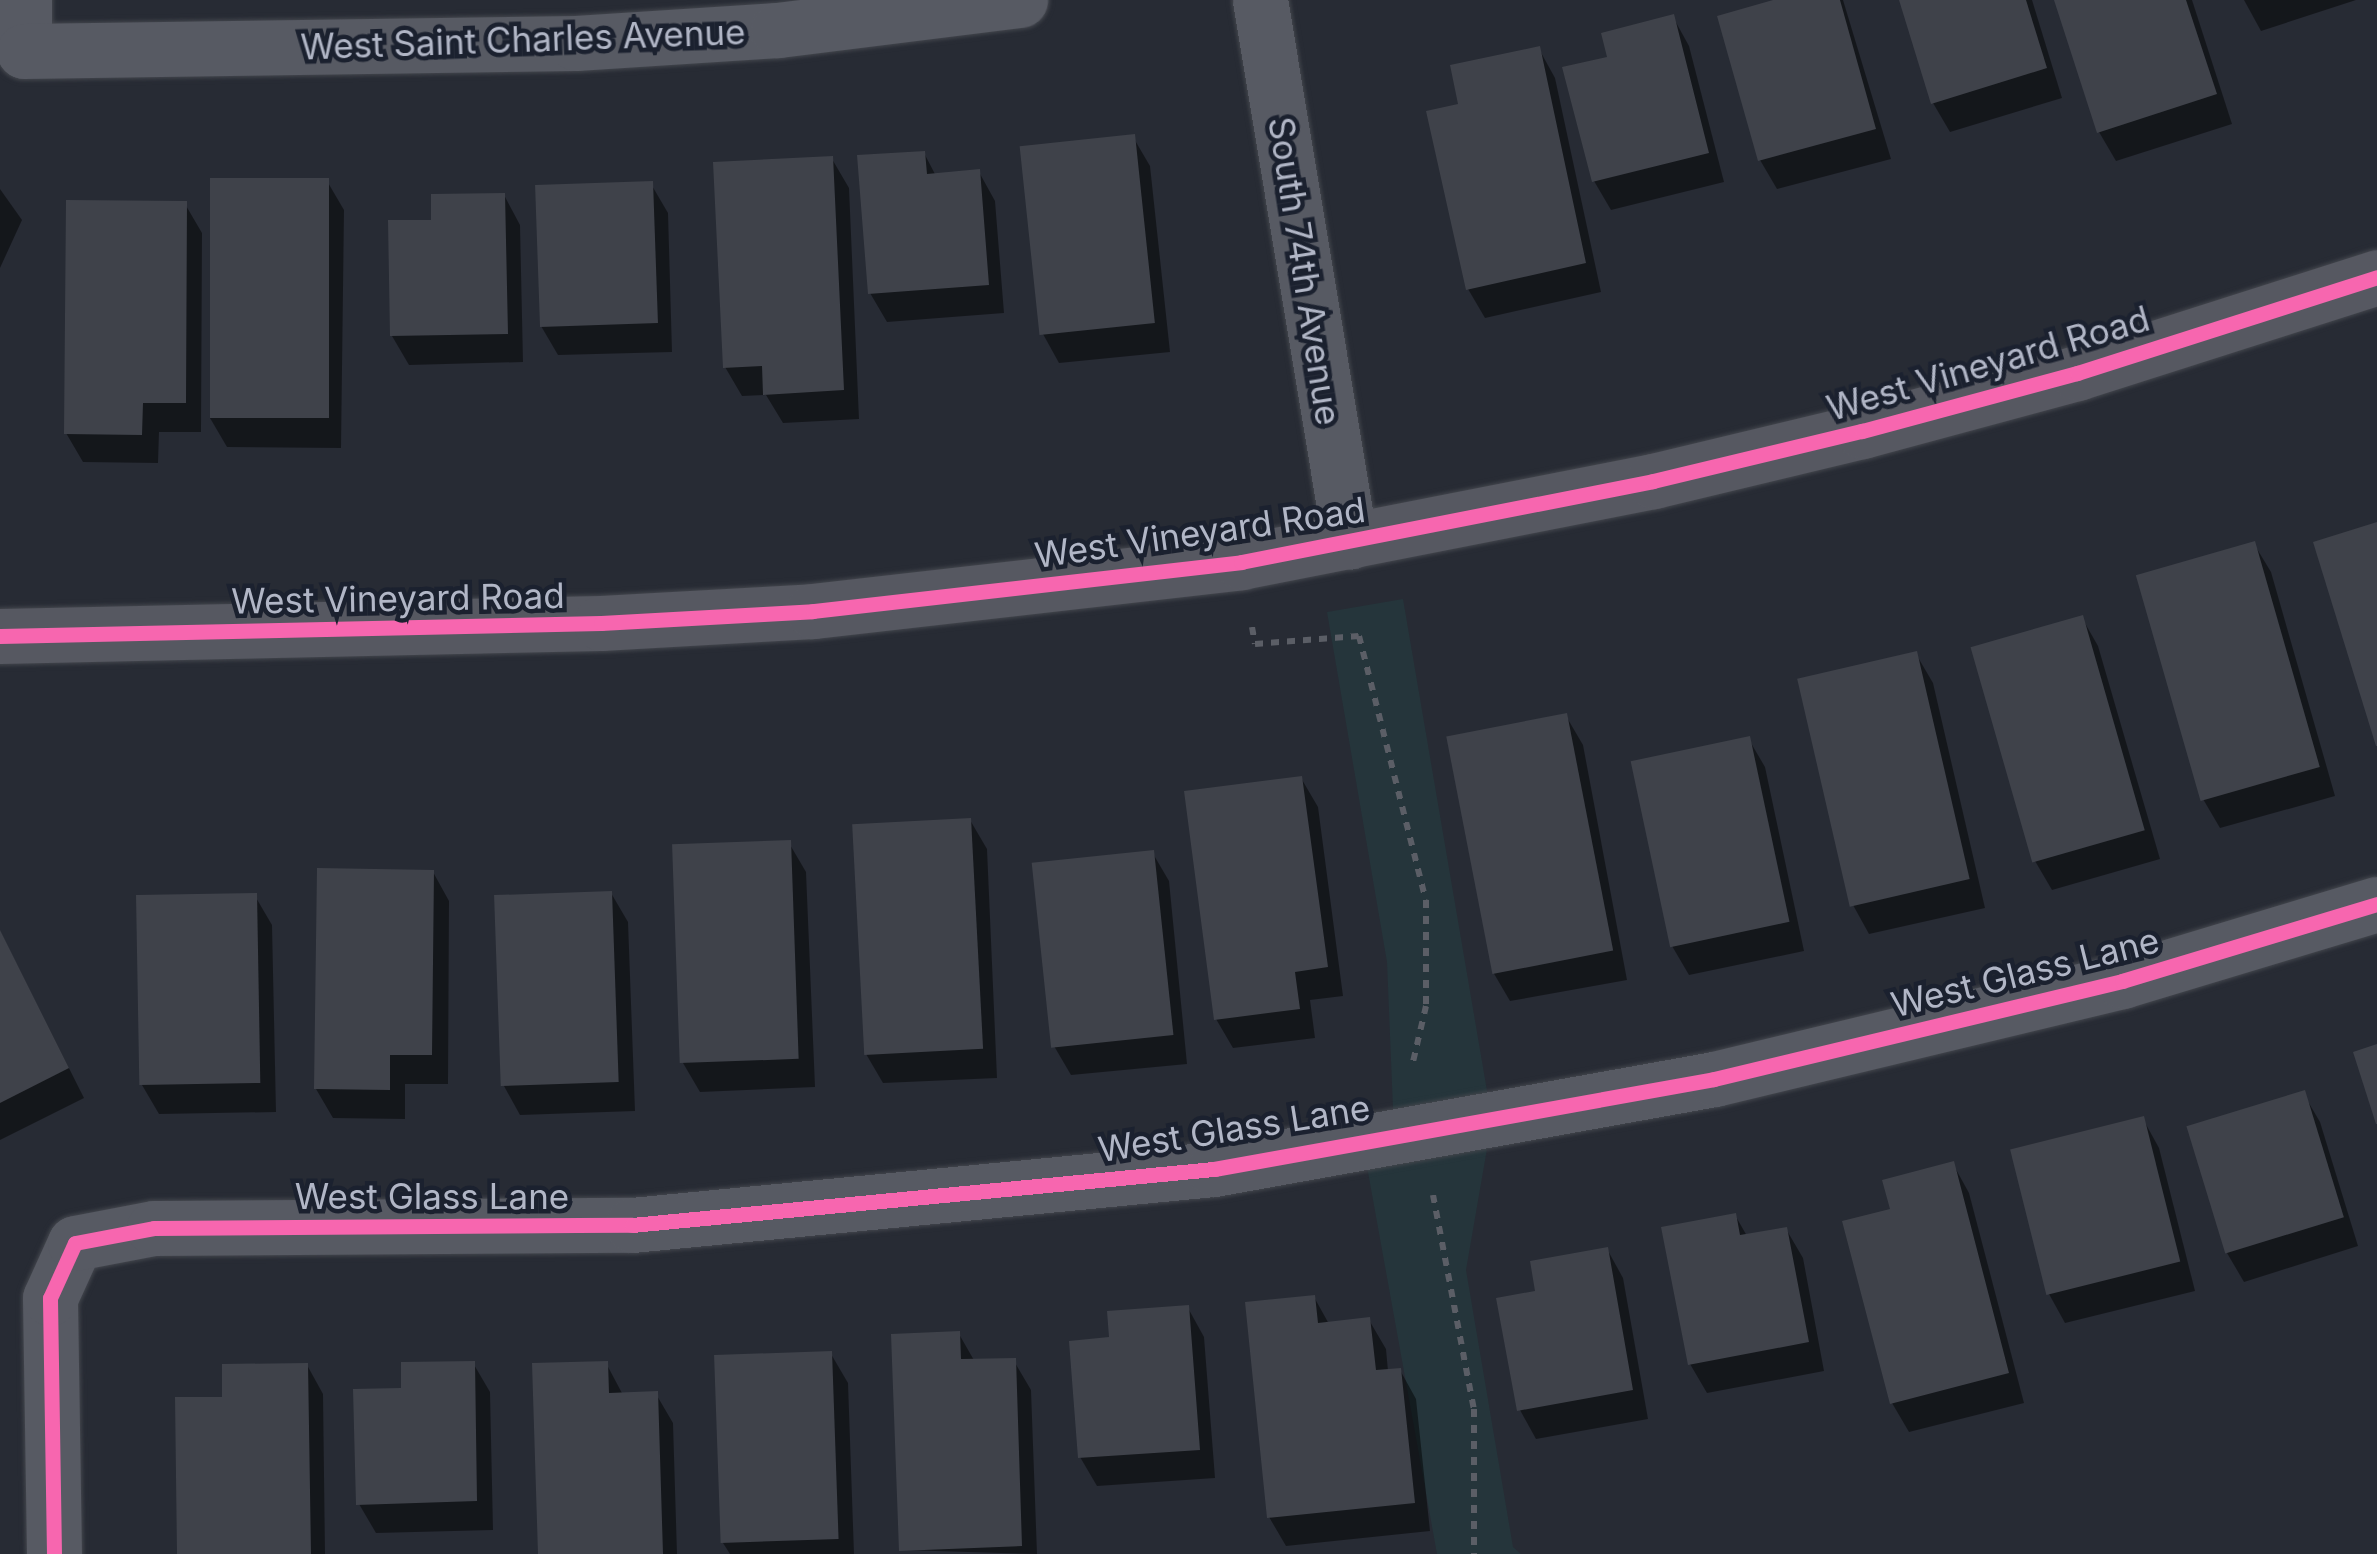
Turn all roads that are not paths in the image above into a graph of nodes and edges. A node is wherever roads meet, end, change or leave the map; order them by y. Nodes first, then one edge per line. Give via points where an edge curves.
1 (1020, 0) edge
2 (1260, 0) edge
3 (24, 25) edge
4 (2377, 277) edge
5 (1350, 542) junction
6 (0, 636) edge
7 (2377, 904) edge
8 (54, 1554) edge

1 - 3 street, West Saint Charles Avenue via 778,30 576,42
2 - 5 street, South 74th Avenue
4 - 5 street, West Vineyard Road via 2077,372 1862,431
5 - 6 street, West Vineyard Road via 1241,562 793,612
7 - 8 street, West Glass Lane via 2122,981 1734,1074 1214,1169 632,1226 154,1228 76,1243 50,1298

